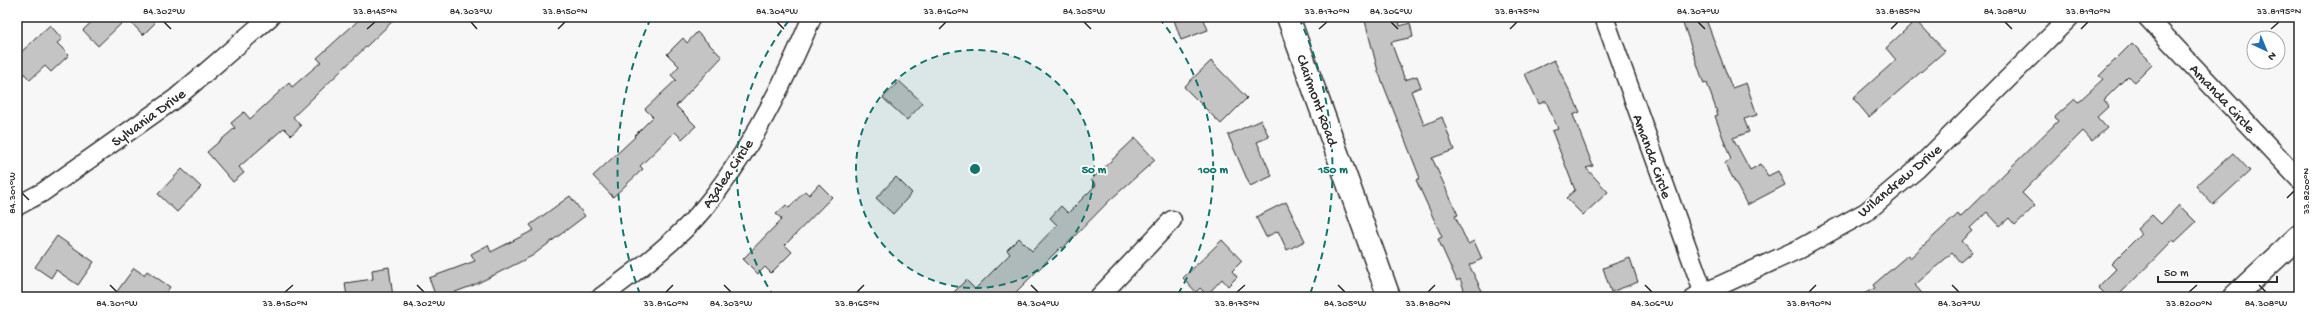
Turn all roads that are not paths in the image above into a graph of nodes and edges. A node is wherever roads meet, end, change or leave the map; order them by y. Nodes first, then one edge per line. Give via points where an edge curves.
1 (270, 17) edge
2 (812, 17) edge
3 (1288, 17) edge
4 (1604, 17) edge
5 (2070, 17) edge
6 (2147, 17) edge
7 (2299, 179) edge
8 (17, 206) edge
9 (1172, 220) dead end
10 (2299, 236) edge
11 (1699, 295) edge
12 (601, 297) edge
13 (1100, 297) edge
14 (1389, 297) edge
15 (2234, 297) edge

1 - 8 street, Sylvania Drive via 176,98 42,192
2 - 12 street, Azalea Circle via 794,59 738,162 704,209 644,266
3 - 14 main road, Clairmont Road
4 - 11 street, Amanda Circle
5 - 11 street, Wilandrew Drive via 1917,169 1866,212 1799,249
6 - 7 street, Amanda Circle
9 - 13 street
10 - 15 main road

